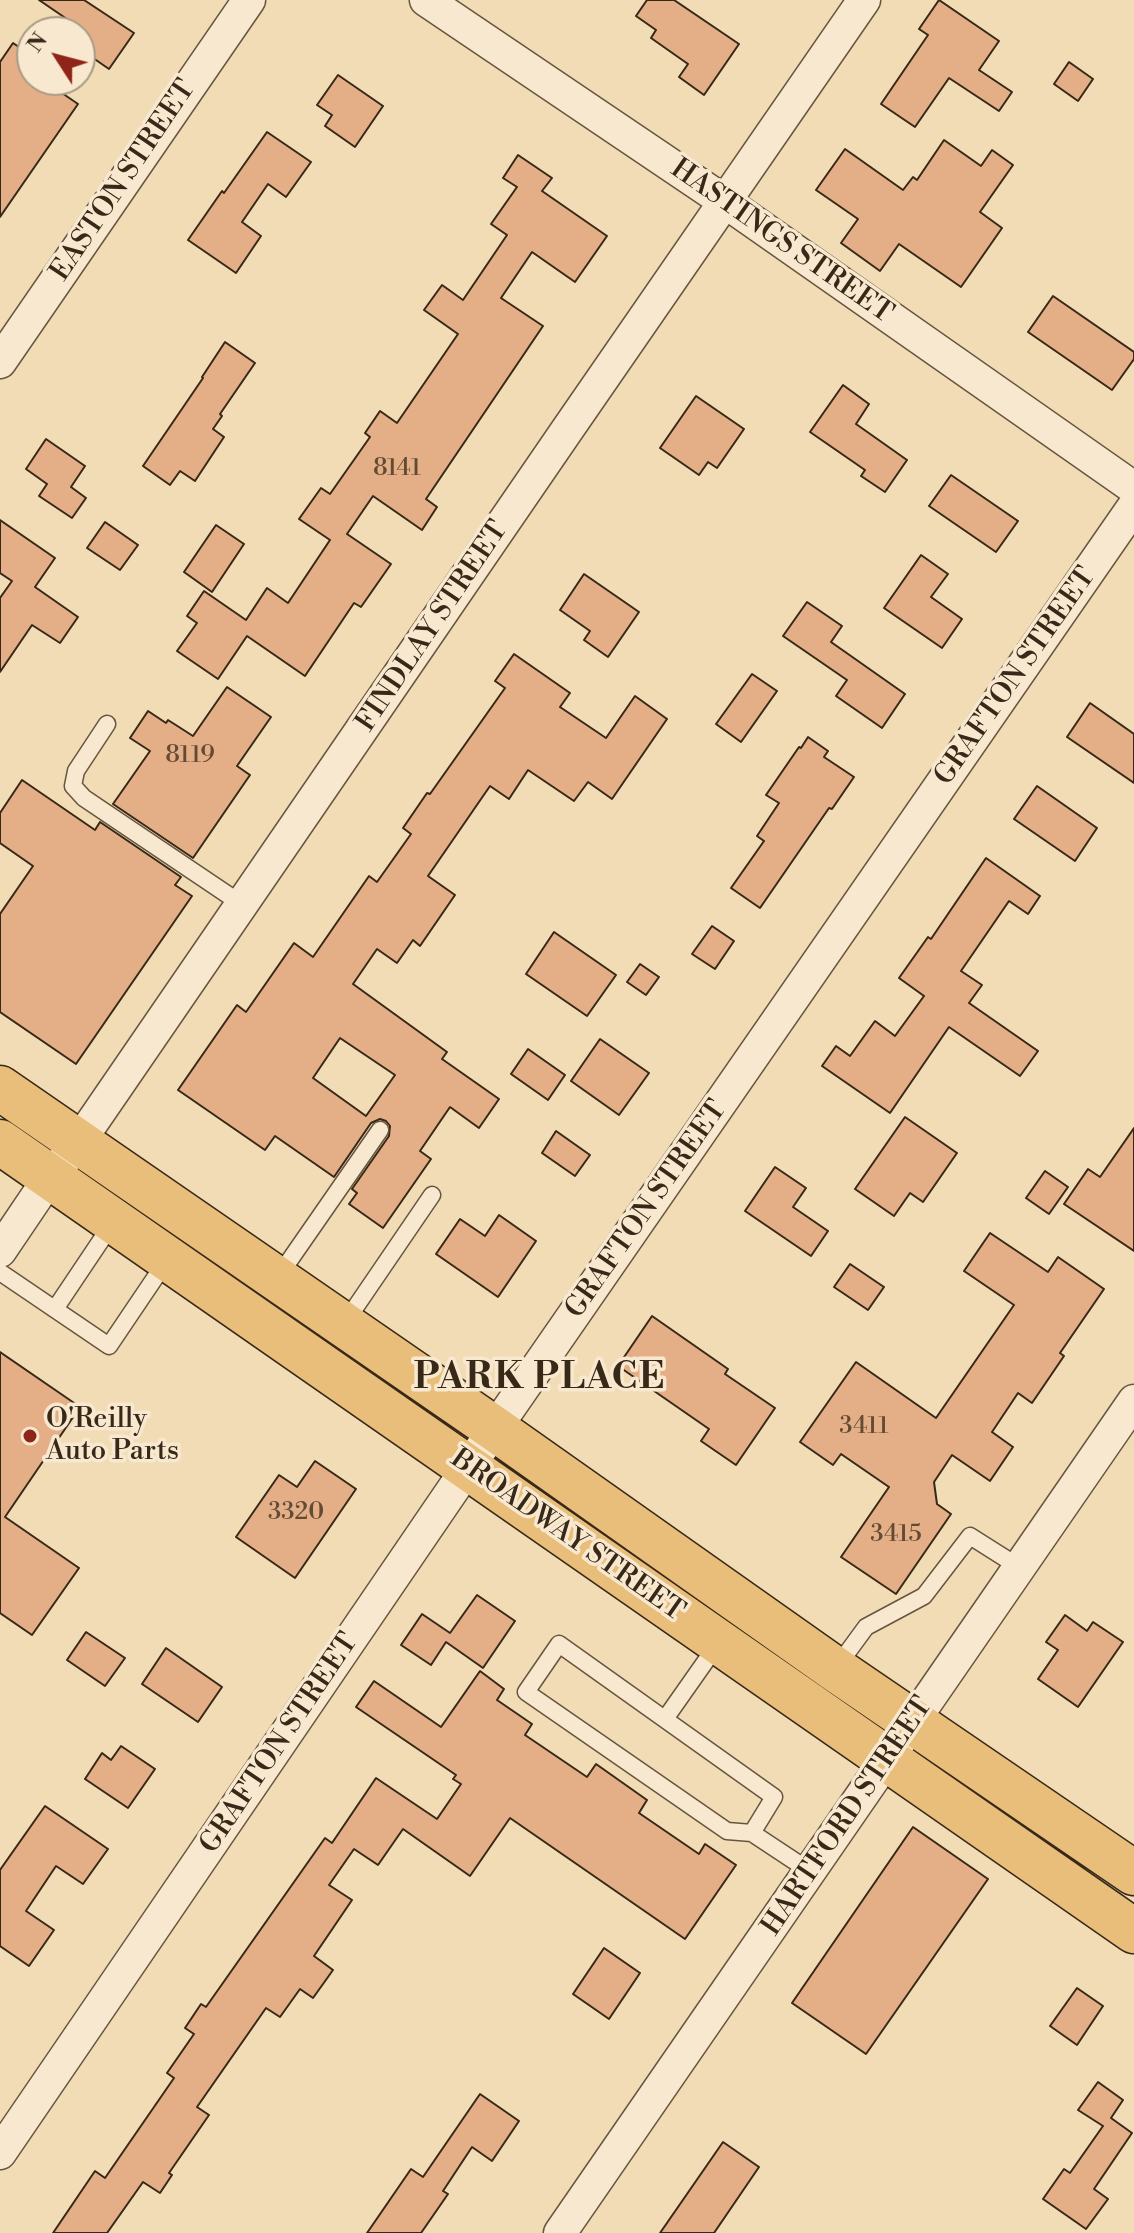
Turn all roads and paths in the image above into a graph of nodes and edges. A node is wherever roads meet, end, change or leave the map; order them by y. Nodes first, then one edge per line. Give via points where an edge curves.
1 (249, 0) edge
2 (426, 0) edge
3 (864, 0) edge
4 (724, 201) junction
5 (0, 362) edge
6 (1134, 488) edge
7 (1134, 506) edge
8 (107, 724) dead end
9 (243, 905) junction
10 (0, 1088) edge
11 (380, 1130) dead end
12 (0, 1142) edge
13 (78, 1143) junction
14 (50, 1177) junction
15 (432, 1195) dead end
16 (114, 1221) junction
17 (0, 1251) edge
18 (168, 1259) junction
19 (0, 1272) edge
20 (277, 1279) junction
21 (55, 1309) junction
22 (344, 1325) junction
23 (1134, 1401) edge
24 (495, 1429) junction
25 (469, 1466) junction
26 (1019, 1567) junction
27 (718, 1643) junction
28 (835, 1669) junction
29 (665, 1719) junction
30 (913, 1723) junction
31 (886, 1761) junction
32 (752, 1833) junction
33 (811, 1872) junction
34 (1134, 1873) edge
35 (1134, 1931) edge
36 (0, 2153) edge
37 (560, 2233) edge

1 - 5 street, EASTON STREET
2 - 4 street, HASTINGS STREET
3 - 4 street, FINDLAY STREET
4 - 6 street, HASTINGS STREET
4 - 9 street, FINDLAY STREET
7 - 24 street, GRAFTON STREET
8 - 9 lane via 76,771 73,786
9 - 13 street, FINDLAY STREET
10 - 13 main road, BROADWAY STREET
11 - 20 lane
12 - 14 main road, BROADWAY STREET
13 - 14 street, FINDLAY STREET
13 - 20 main road, BROADWAY STREET
14 - 16 main road, BROADWAY STREET
14 - 17 street, FINDLAY STREET
15 - 22 lane
16 - 18 main road, BROADWAY STREET
16 - 21 lane
18 - 21 lane via 109,1346
18 - 25 main road, BROADWAY STREET
19 - 21 lane
20 - 22 main road, BROADWAY STREET
22 - 24 main road, BROADWAY STREET
23 - 26 street, HARTFORD STREET
24 - 25 street, GRAFTON STREET
24 - 28 main road, BROADWAY STREET
25 - 27 main road, BROADWAY STREET
25 - 36 street, GRAFTON STREET
26 - 28 lane via 970,1536 924,1596 866,1627
26 - 30 street, HARTFORD STREET
27 - 29 lane
27 - 31 main road, BROADWAY STREET
28 - 30 main road, BROADWAY STREET
29 - 32 lane via 774,1797
29 - 32 lane via 559,1644 526,1692 727,1831
30 - 31 street, HARTFORD STREET
30 - 34 main road, BROADWAY STREET
31 - 33 street, HARTFORD STREET
31 - 35 main road, BROADWAY STREET
32 - 33 lane
33 - 37 street, HARTFORD STREET

